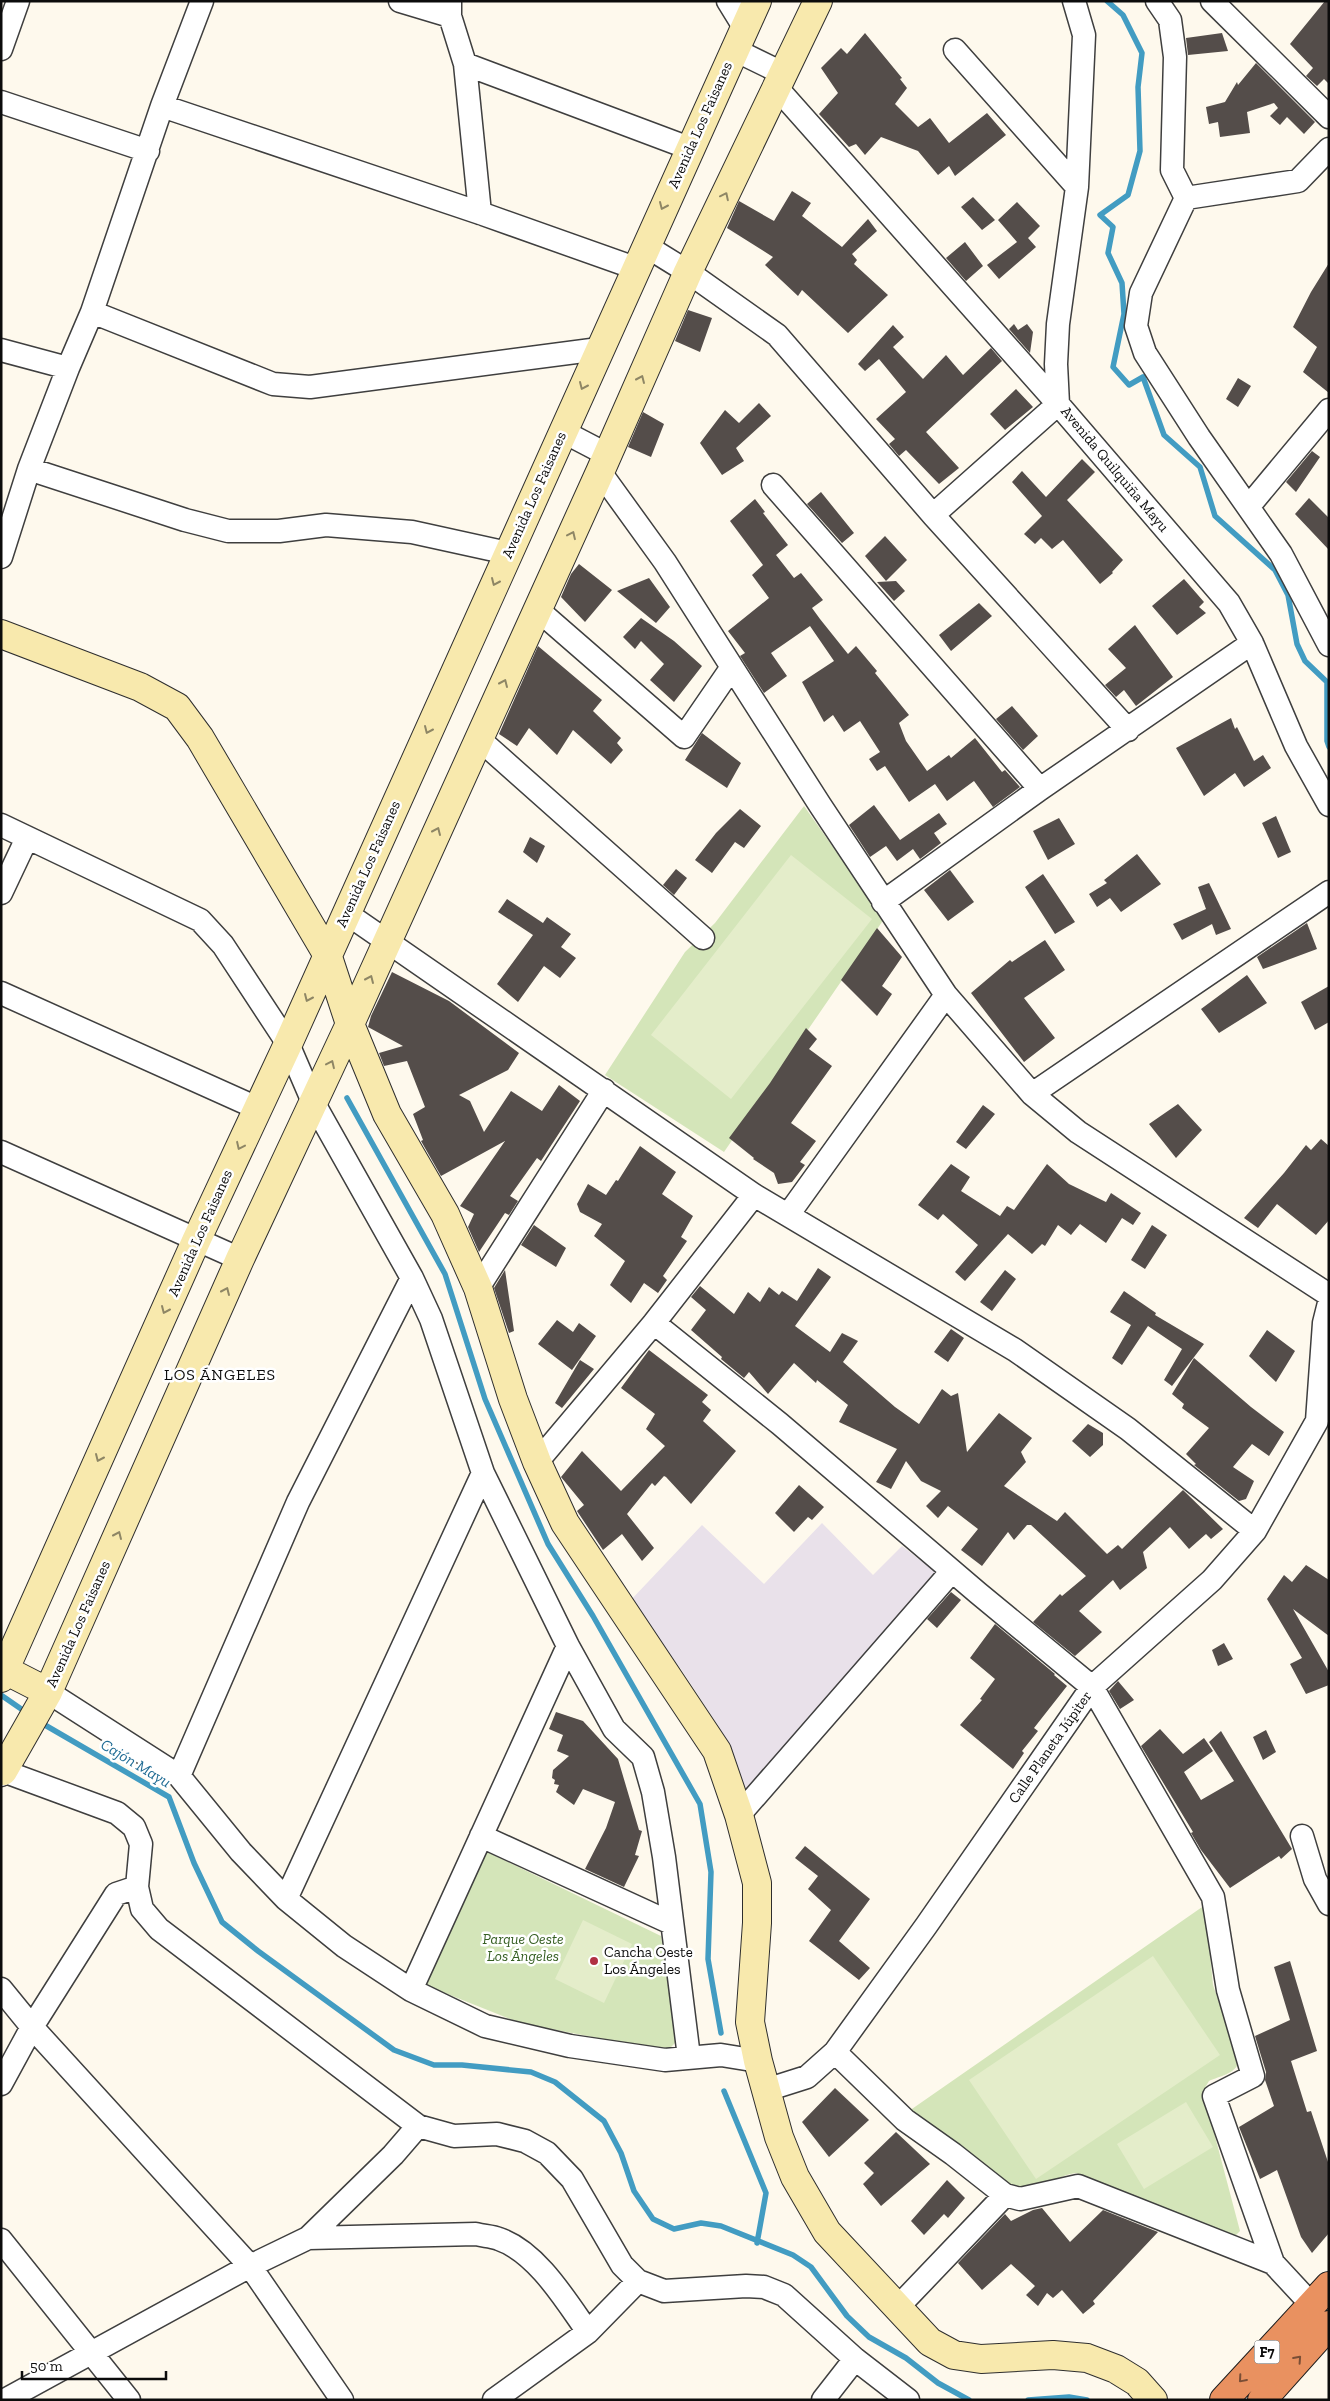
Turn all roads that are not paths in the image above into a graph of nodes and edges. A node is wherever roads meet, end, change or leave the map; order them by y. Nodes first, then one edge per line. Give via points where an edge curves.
1 (18, 1) edge
2 (202, 1) edge
3 (400, 1) edge
4 (728, 1) edge
5 (757, 1) edge
6 (818, 1) edge
7 (1074, 1) edge
8 (1157, 1) edge
9 (1212, 1) edge
10 (450, 9) edge
11 (739, 38) junction
12 (1, 49) edge
13 (955, 50) dead end
14 (465, 64) junction
15 (780, 81) junction
16 (1, 102) edge
17 (162, 106) junction
18 (1329, 117) edge
19 (689, 148) junction
20 (1329, 149) edge
21 (148, 151) junction
22 (1078, 187) junction
23 (1186, 198) junction
24 (480, 213) junction
25 (640, 257) junction
26 (688, 272) junction
27 (92, 312) junction
28 (599, 349) junction
29 (1, 350) edge
30 (68, 368) junction
31 (1058, 404) junction
32 (1329, 410) edge
33 (562, 431) junction
34 (604, 464) junction
35 (29, 469) junction
36 (774, 485) dead end
37 (1249, 506) junction
38 (933, 515) junction
39 (508, 553) junction
40 (1, 557) edge
41 (538, 610) junction
42 (1, 634) edge
43 (1252, 643) junction
44 (1329, 645) edge
45 (732, 667) junction
46 (1128, 730) junction
47 (479, 739) junction
48 (1040, 789) junction
49 (1329, 805) edge
50 (1, 825) edge
51 (28, 838) junction
52 (1329, 892) edge
53 (1, 893) edge
54 (883, 902) junction
55 (346, 913) junction
56 (703, 938) dead end
57 (387, 941) junction
58 (327, 954) junction
59 (1, 993) edge
60 (946, 995) junction
61 (350, 1024) junction
62 (288, 1044) junction
63 (604, 1090) junction
64 (1032, 1094) junction
65 (313, 1102) junction
66 (257, 1108) junction
67 (1, 1152) edge
68 (754, 1195) junction
69 (788, 1215) junction
70 (196, 1241) junction
71 (240, 1259) junction
72 (412, 1278) junction
73 (478, 1288) junction
74 (1329, 1295) edge
75 (1329, 1304) edge
76 (654, 1324) junction
77 (1323, 1426) edge
78 (537, 1462) junction
79 (482, 1473) junction
80 (1254, 1531) junction
81 (952, 1571) junction
82 (568, 1646) junction
83 (3, 1674) edge
84 (1092, 1687) junction
85 (38, 1709) junction
86 (2, 1772) edge
87 (179, 1776) junction
88 (739, 1816) junction
89 (481, 1836) junction
90 (1302, 1836) dead end
91 (137, 1887) junction
92 (286, 1900) junction
93 (1329, 1904) edge
94 (671, 1923) junction
95 (1, 1989) edge
96 (411, 1990) junction
97 (32, 2027) junction
98 (834, 2052) junction
99 (689, 2057) junction
100 (758, 2061) junction
101 (1, 2084) edge
102 (766, 2090) junction
103 (418, 2126) junction
104 (1005, 2195) junction
105 (308, 2238) junction
106 (1, 2240) edge
107 (1273, 2263) junction
108 (250, 2266) junction
109 (638, 2280) junction
110 (1320, 2295) edge
111 (897, 2308) junction
112 (1329, 2325) edge
113 (588, 2332) junction
114 (92, 2354) junction
115 (856, 2359) junction
116 (5, 2400) edge
117 (129, 2400) edge
118 (342, 2400) edge
119 (494, 2400) edge
120 (823, 2400) edge
121 (908, 2400) edge
122 (1153, 2400) edge
123 (1224, 2400) edge
124 (1262, 2400) edge

1 - 12 street
2 - 17 street
3 - 10 street
4 - 11 street
5 - 11 street, Avenida Los Faisanes
6 - 15 street
7 - 22 street, Avenida Quilquiña Mayu via 1084,35
8 - 23 street via 1170,20 1175,57 1172,170
9 - 18 street
10 - 14 street
11 - 15 street
11 - 19 street, Avenida Los Faisanes
13 - 22 street
14 - 19 street
14 - 24 street
26 -> 15 street
15 - 31 street
16 - 21 street
17 - 21 street
17 - 24 street
19 -> 25 street, Avenida Los Faisanes
20 - 23 street via 1298,181
21 - 27 street
22 - 31 street, Avenida Quilquiña Mayu via 1058,324
23 - 37 street via 1141,293 1136,326 1145,353 1199,438
24 - 25 street
25 - 26 street
25 - 28 street, Avenida Los Faisanes
34 -> 26 street, Avenida Los Faisanes
26 - 38 street via 777,335
27 - 28 street via 273,384 310,387
27 - 30 street
28 -> 33 street, Avenida Los Faisanes
29 - 30 street
30 - 35 street
31 - 38 street
31 - 43 street, Avenida Quilquiña Mayu via 1229,603
32 - 37 street
33 - 34 street
33 - 39 street, Avenida Los Faisanes
41 -> 34 street, Avenida Los Faisanes
34 - 45 street
35 - 39 street via 184,520 228,531 279,531 326,525 412,532
35 - 40 street
36 - 48 street
37 - 44 street via 1281,554
38 - 46 street
39 -> 55 street, Avenida Los Faisanes
41 - 45 street via 684,737
47 -> 41 street, Avenida Los Faisanes
42 - 58 street via 140,687 177,706 200,738
43 - 46 street
43 - 49 street, Avenida Quilquiña Mayu via 1296,746
45 - 54 street
46 - 48 street
47 - 56 street
57 -> 47 street, Avenida Los Faisanes
48 - 54 street
50 - 51 street
51 - 53 street
51 - 62 street via 200,920 224,945
52 - 64 street
54 - 60 street
55 - 57 street
55 - 58 street, Avenida Los Faisanes
61 -> 57 street, Avenida Los Faisanes
57 - 63 street
58 - 61 street
58 -> 62 street, Avenida Los Faisanes
59 - 66 street
60 - 64 street
60 - 69 street
65 -> 61 street, Avenida Los Faisanes
61 - 73 street via 388,1114 444,1214
62 - 65 street
62 - 66 street, Avenida Los Faisanes
63 - 68 street
63 - 73 street
64 - 74 street via 1078,1132
65 - 71 street, Avenida Los Faisanes
65 - 72 street
66 -> 70 street, Avenida Los Faisanes
67 - 70 street
68 - 69 street
68 - 76 street
69 - 80 street via 1015,1350 1128,1429
70 - 71 street
70 -> 83 street, Avenida Los Faisanes
85 -> 71 street, Avenida Los Faisanes
72 - 79 street via 431,1319
72 - 87 street via 298,1502
73 - 78 street
75 - 77 street, Calle Planeta Júpiter via 1324,1323
76 - 78 street
76 - 81 street via 780,1424
77 - 80 street, Calle Planeta Júpiter
78 - 88 street via 566,1523 716,1751
79 - 82 street
79 - 92 street
80 - 84 street, Calle Planeta Júpiter via 1212,1580
81 - 84 street
81 - 88 street
82 - 89 street
82 - 94 street via 614,1728 644,1757 664,1857
83 - 85 street
84 - 98 street, Calle Planeta Júpiter
84 - 107 street via 1212,1897 1228,1990 1253,2076 1214,2096
85 - 86 street, Avenida Los Faisanes
85 - 87 street
86 - 91 street via 118,1813 134,1827 141,1844
87 - 92 street via 241,1852
88 - 100 street via 757,1883 750,2022
89 - 94 street
89 - 96 street
90 - 93 street via 1316,1879
91 - 97 street via 116,1894
91 - 103 street via 142,1909 159,1929
92 - 96 street via 344,1946
94 - 99 street
95 - 97 street
96 - 99 street via 486,2026 570,2046 665,2060
97 - 101 street
97 - 108 street
98 - 102 street, Calle Planeta Júpiter via 807,2077
98 - 104 street via 905,2120
99 - 100 street via 721,2056
100 - 102 street
102 - 111 street via 779,2137 795,2177 828,2232
103 - 105 street
103 - 109 street via 454,2136 497,2134 525,2141 547,2154 572,2179 622,2265
104 - 107 street via 1020,2199 1078,2186
104 - 111 street
105 - 108 street
105 - 113 street via 476,2234 500,2239 526,2255 560,2291
106 - 114 street
107 - 110 street
108 - 114 street
108 - 118 street
109 - 113 street
109 - 115 street via 664,2291 764,2287 784,2294
110 -> 123 highway, F7
111 - 122 street via 930,2342 954,2355 981,2359 1053,2354 1087,2358 1116,2369 1137,2382
124 -> 112 highway, F7
113 - 119 street
114 - 116 street
114 - 117 street
115 - 120 street
115 - 121 street

